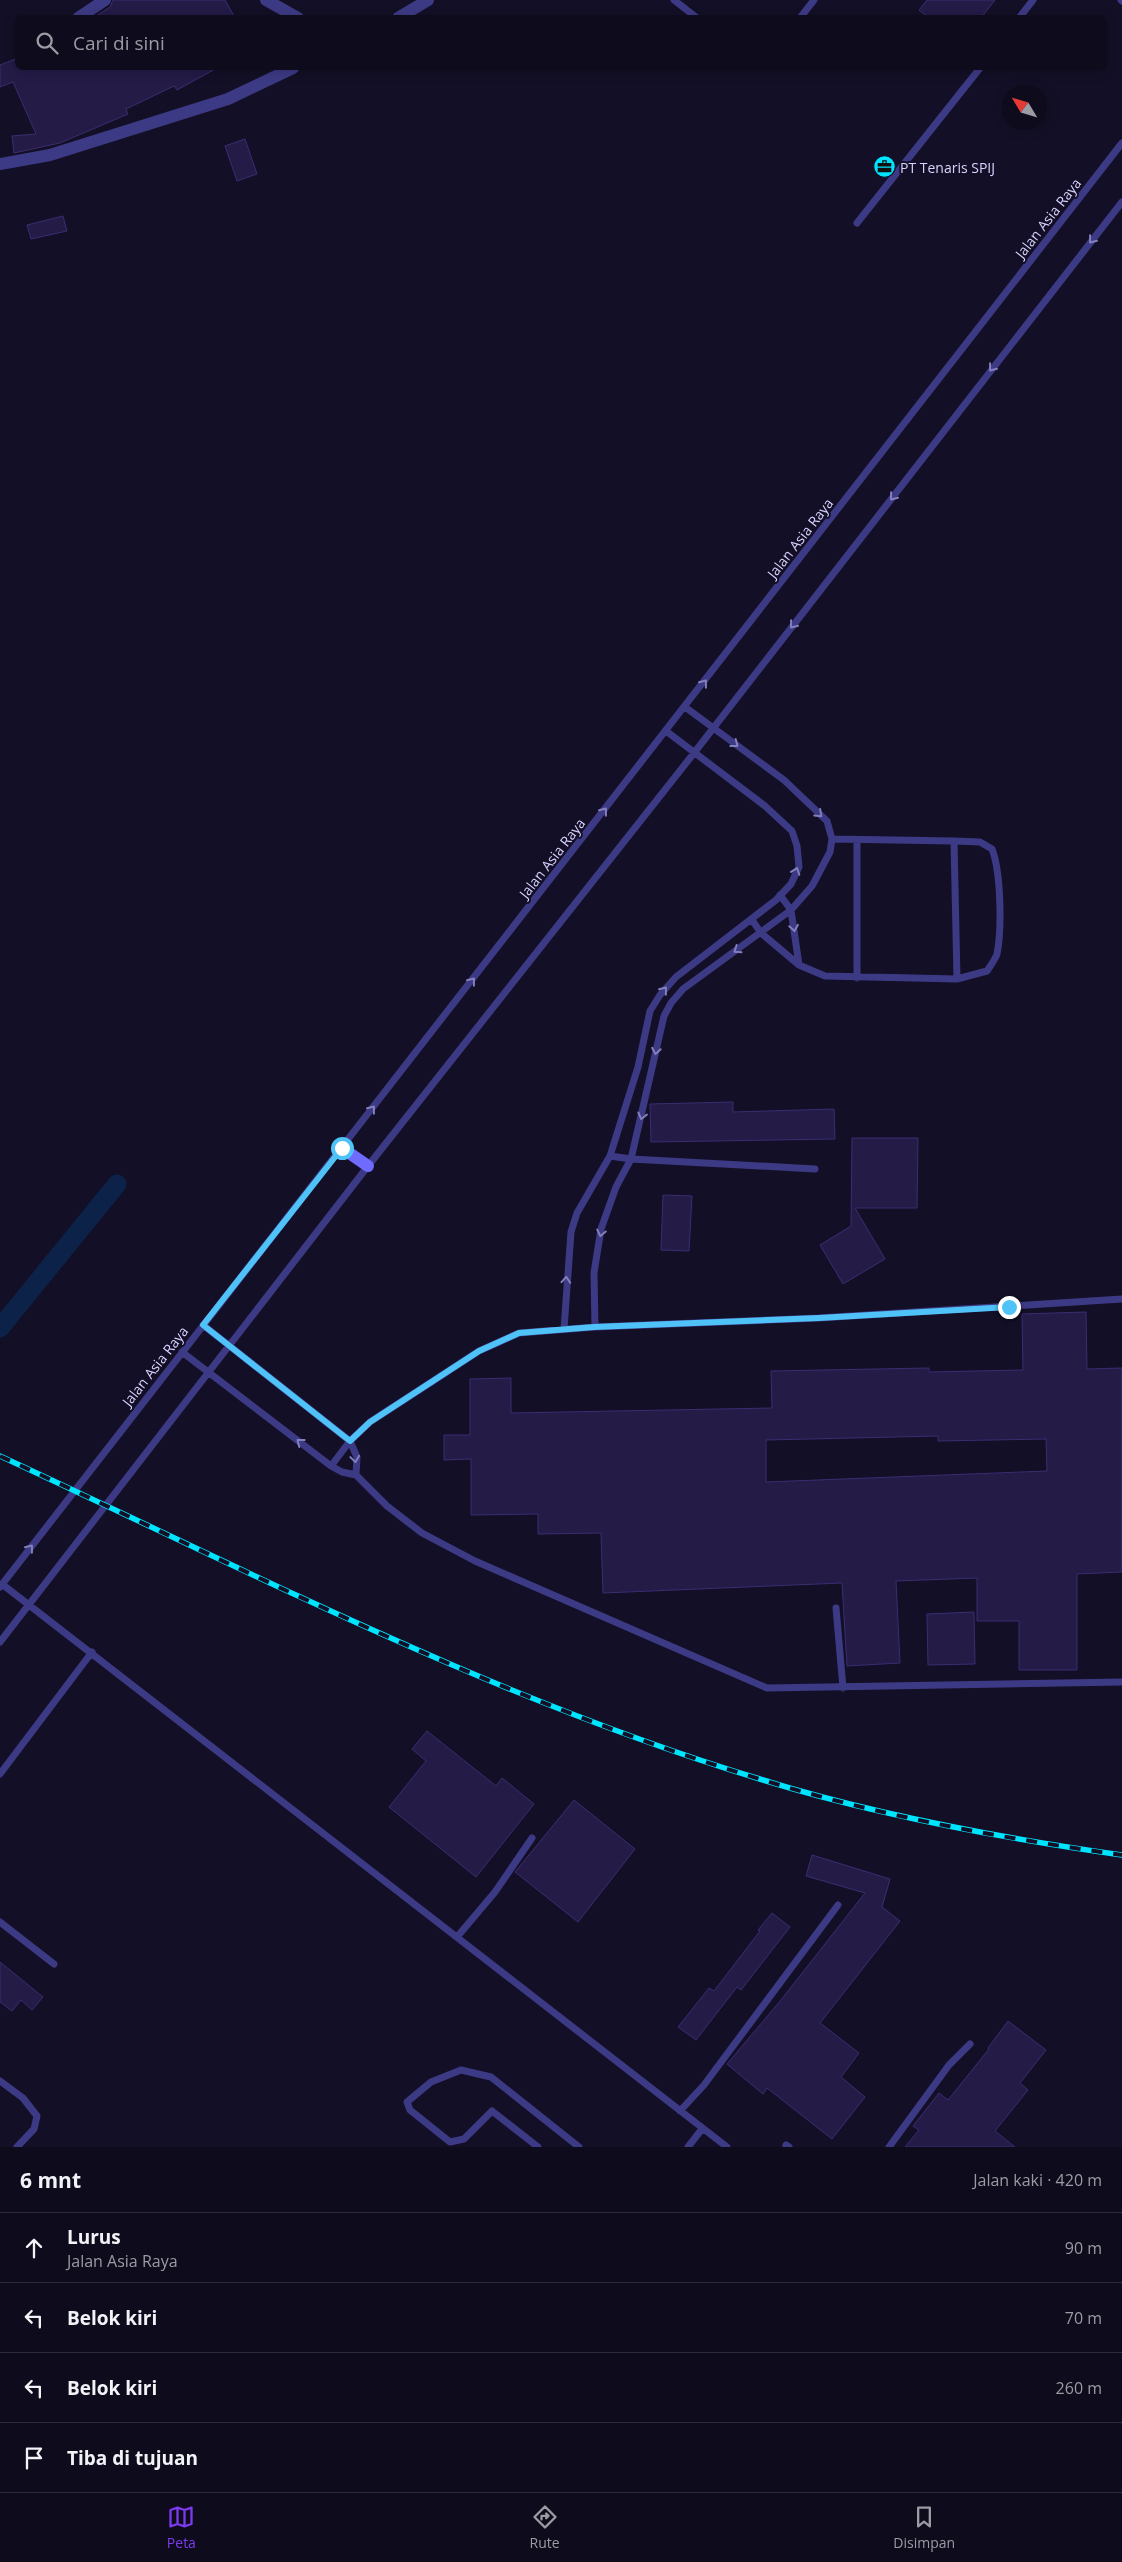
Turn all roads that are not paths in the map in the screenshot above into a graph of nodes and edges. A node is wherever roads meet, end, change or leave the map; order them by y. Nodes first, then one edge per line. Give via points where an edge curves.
1 (105, 0) edge
2 (266, 0) edge
3 (428, 0) edge
4 (674, 0) edge
5 (814, 0) edge
6 (1033, 0) edge
7 (82, 15) edge
8 (293, 15) edge
9 (403, 15) edge
10 (693, 15) edge
11 (802, 15) edge
12 (1022, 15) edge
13 (290, 70) edge
14 (978, 70) edge
15 (1122, 143) edge
16 (0, 164) edge
17 (1122, 202) edge
18 (857, 223) dead end
19 (685, 707) junction
20 (713, 728) junction
21 (666, 731) junction
22 (694, 752) junction
23 (832, 839) junction
24 (857, 841) junction
25 (954, 841) junction
26 (780, 895) junction
27 (791, 910) junction
28 (752, 920) junction
29 (761, 933) junction
30 (799, 965) junction
31 (857, 978) junction
32 (957, 979) junction
33 (342, 1148) junction
34 (610, 1156) junction
35 (631, 1159) junction
36 (368, 1166) junction
37 (815, 1169) dead end
38 (1122, 1299) edge
39 (203, 1325) junction
40 (594, 1327) junction
41 (564, 1329) junction
42 (228, 1346) junction
43 (182, 1352) junction
44 (208, 1372) junction
45 (350, 1441) junction
46 (332, 1466) junction
47 (356, 1475) junction
48 (1, 1585) edge
49 (30, 1603) junction
50 (836, 1608) dead end
51 (0, 1642) edge
52 (92, 1652) junction
53 (1122, 1682) edge
54 (842, 1688) junction
55 (0, 1774) edge
56 (532, 1838) dead end
57 (838, 1905) dead end
58 (0, 1922) edge
59 (457, 1937) junction
60 (54, 1964) dead end
61 (970, 2044) dead end
62 (0, 2081) edge
63 (680, 2112) junction
64 (702, 2129) junction
65 (17, 2147) edge
66 (538, 2147) edge
67 (579, 2147) edge
68 (688, 2147) edge
69 (727, 2147) edge
70 (889, 2147) edge

1 - 7 street
2 - 8 street
3 - 9 street
4 - 10 lane
5 - 11 lane
6 - 12 lane
13 - 16 street via 228,99 50,155
14 - 18 lane
19 -> 15 lane, Jalan Asia Raya
17 -> 20 lane
19 - 20 lane
19 - 21 lane, Jalan Asia Raya
20 - 22 lane
20 -> 23 lane via 784,780 827,822
21 - 22 lane
33 -> 21 lane, Jalan Asia Raya
26 -> 22 lane via 791,884 799,867 792,831 765,806
22 - 36 lane
23 - 24 lane
23 - 27 lane via 830,852 812,886
24 - 25 lane
24 - 31 lane
25 - 32 lane
25 - 32 lane via 980,842 992,848 998,863 996,956 987,971
26 - 27 lane
26 - 28 lane
27 - 29 lane
27 -> 30 lane
28 - 29 lane
34 -> 28 lane via 638,1067 650,1011 676,977
29 - 30 lane
29 -> 35 lane via 683,990 671,1003 659,1034
30 - 31 lane via 825,976
31 - 32 lane
33 - 36 street
33 - 39 lane, Jalan Asia Raya
34 - 35 lane
41 -> 34 lane via 571,1232 577,1213
35 - 37 lane
35 -> 40 lane via 616,1187 601,1228 594,1273
36 - 42 lane
38 - 40 lane via 828,1318
39 - 42 lane
39 - 43 lane, Jalan Asia Raya
40 - 41 lane
41 - 45 lane via 519,1333 479,1351 370,1422
42 - 44 lane
42 - 45 lane
43 - 44 lane
48 -> 43 lane, Jalan Asia Raya
46 -> 44 lane
44 - 49 lane
45 - 46 lane
45 -> 47 lane via 357,1457
46 - 47 lane
47 - 54 lane via 387,1506 422,1533 475,1561 685,1651 723,1671 766,1688
48 - 49 lane
49 - 51 lane
49 - 52 lane
50 - 54 lane
52 - 55 lane
52 - 59 lane
53 - 54 lane
56 - 59 lane via 495,1892
57 - 63 lane via 704,2085
58 - 60 lane
59 - 63 lane
61 - 70 lane via 949,2065
62 - 65 lane via 23,2098 37,2116 34,2129
63 - 64 lane
64 - 68 lane
64 - 69 lane
66 - 67 lane via 492,2111 464,2139 450,2142 410,2110 408,2102 431,2082 461,2070 491,2077

